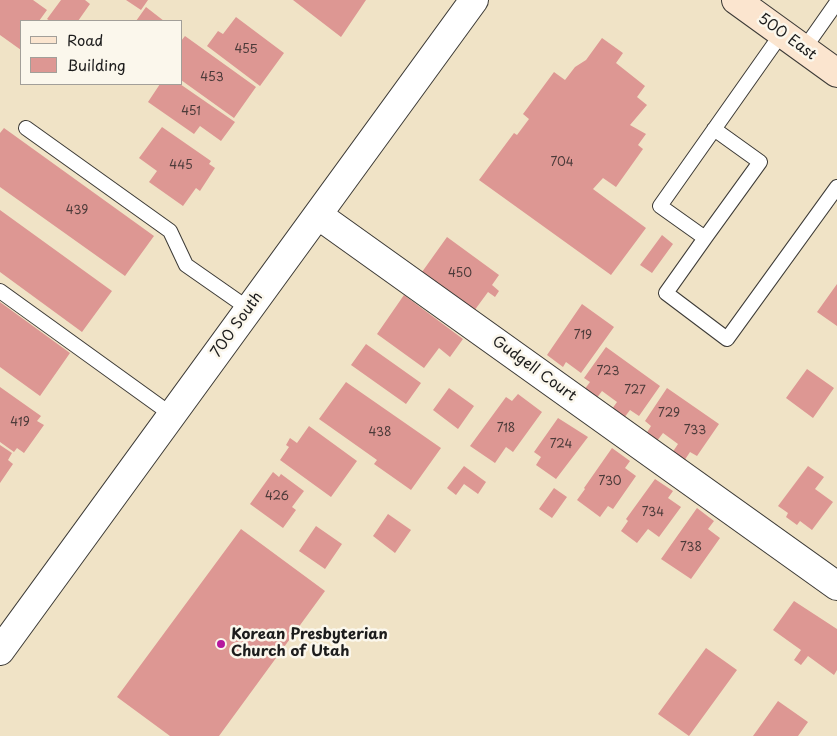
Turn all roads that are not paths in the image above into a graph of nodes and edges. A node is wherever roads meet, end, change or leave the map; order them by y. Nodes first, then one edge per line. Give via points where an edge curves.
1 (474, 0) edge
2 (736, 0) edge
3 (837, 2) edge
4 (782, 33) junction
5 (804, 49) junction
6 (837, 73) edge
7 (26, 128) dead end
8 (714, 129) junction
9 (837, 187) edge
10 (318, 215) junction
11 (705, 238) junction
12 (0, 291) edge
13 (249, 309) junction
14 (172, 415) junction
15 (837, 586) edge
16 (0, 651) edge

1 - 10 street, 700 South
2 - 4 street, 500 East
3 - 5 lane
4 - 5 street, 500 East
4 - 8 lane
5 - 6 street, 500 East
7 - 13 lane via 170,231 186,265
8 - 11 lane via 660,206
8 - 11 lane via 760,162
9 - 11 lane via 727,339 666,293
10 - 13 street, 700 South
10 - 15 street, Gudgell Court
12 - 14 lane
13 - 14 street, 700 South
14 - 16 street, 700 South

